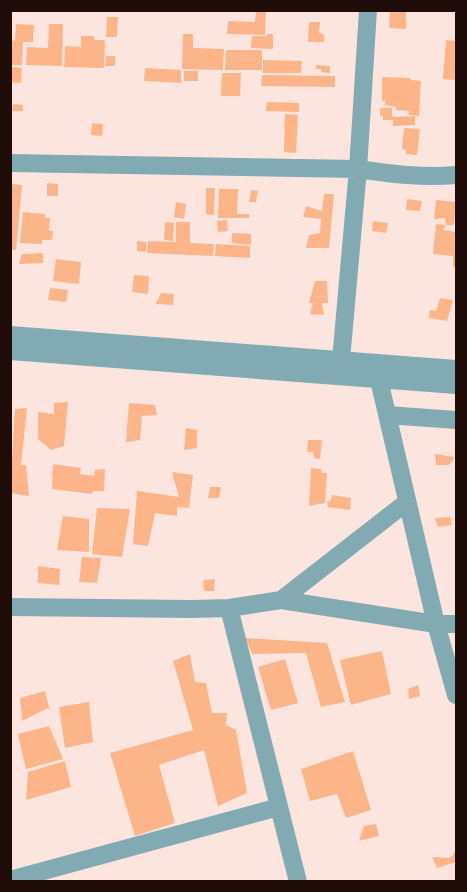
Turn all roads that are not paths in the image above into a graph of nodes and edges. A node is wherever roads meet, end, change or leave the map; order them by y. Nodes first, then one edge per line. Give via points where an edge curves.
1 (368, 10) edge
2 (10, 163) edge
3 (358, 169) junction
4 (456, 175) edge
5 (10, 335) edge
6 (10, 351) edge
7 (341, 360) junction
8 (456, 369) edge
9 (379, 380) junction
10 (456, 385) edge
11 (387, 415) junction
12 (456, 420) edge
13 (408, 502) junction
14 (281, 600) junction
15 (10, 607) edge
16 (229, 608) junction
17 (436, 624) junction
18 (456, 624) edge
19 (456, 696) edge
20 (279, 807) junction
21 (10, 880) edge
22 (298, 882) edge

1 - 3 street
2 - 3 street
3 - 4 street via 408,176
3 - 7 street
5 - 7 street
6 - 9 street
7 - 8 street
9 - 10 street
9 - 11 street
11 - 12 street
11 - 13 street
13 - 14 street
13 - 17 street
14 - 16 street
14 - 17 street
15 - 16 street
16 - 20 street
17 - 18 street
17 - 19 street
20 - 21 street
20 - 22 street

